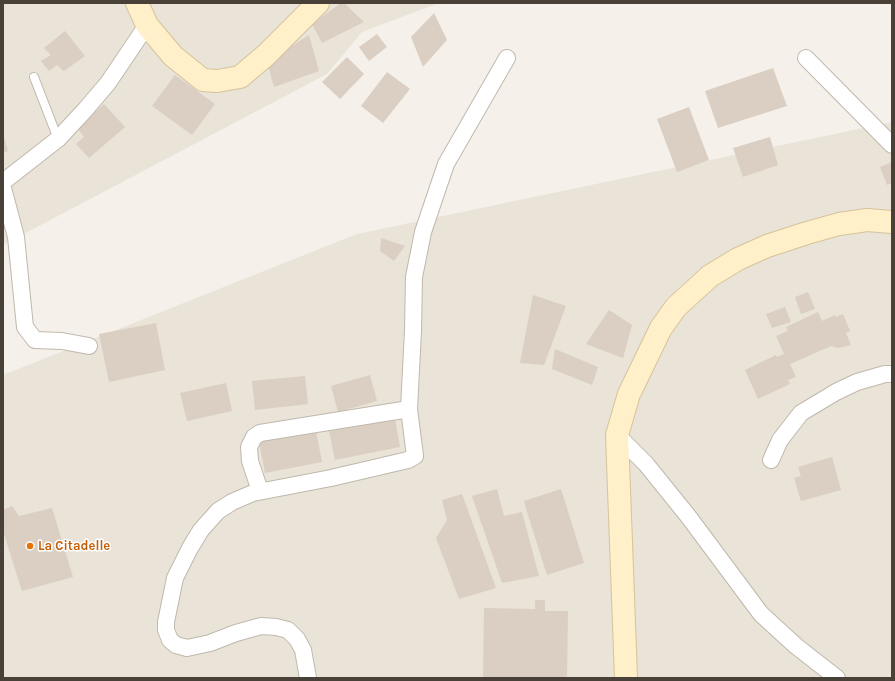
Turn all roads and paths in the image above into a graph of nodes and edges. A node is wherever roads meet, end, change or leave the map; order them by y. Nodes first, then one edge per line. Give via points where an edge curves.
1 (137, 3) edge
2 (318, 3) edge
3 (147, 25) junction
4 (507, 58) dead end
5 (806, 58) dead end
6 (34, 77) dead end
7 (58, 139) junction
8 (892, 145) edge
9 (3, 182) edge
10 (3, 188) edge
11 (892, 222) edge
12 (89, 346) dead end
13 (892, 374) edge
14 (409, 409) junction
15 (617, 435) junction
16 (771, 460) dead end
17 (260, 491) junction
18 (308, 678) edge
19 (626, 678) edge
20 (837, 678) edge

1 - 3 street
2 - 3 street via 240,77 217,81 204,80 173,56
3 - 7 street via 108,83
4 - 14 street via 446,164 422,232 414,277
5 - 8 street
6 - 7 lane
7 - 9 street
10 - 12 street via 16,237 25,327 35,340
11 - 15 street via 867,220 839,224 807,233 767,246 738,259 710,276 676,307 661,328 629,394
13 - 16 street via 857,382 801,413 780,440
14 - 17 street via 415,456 408,460 332,478
14 - 17 street via 254,437 249,447 250,461
15 - 19 street
15 - 20 street via 655,475 762,614 796,646
17 - 18 street via 227,505 201,530 175,578 166,630 170,640 187,648 261,626 288,630 303,650

